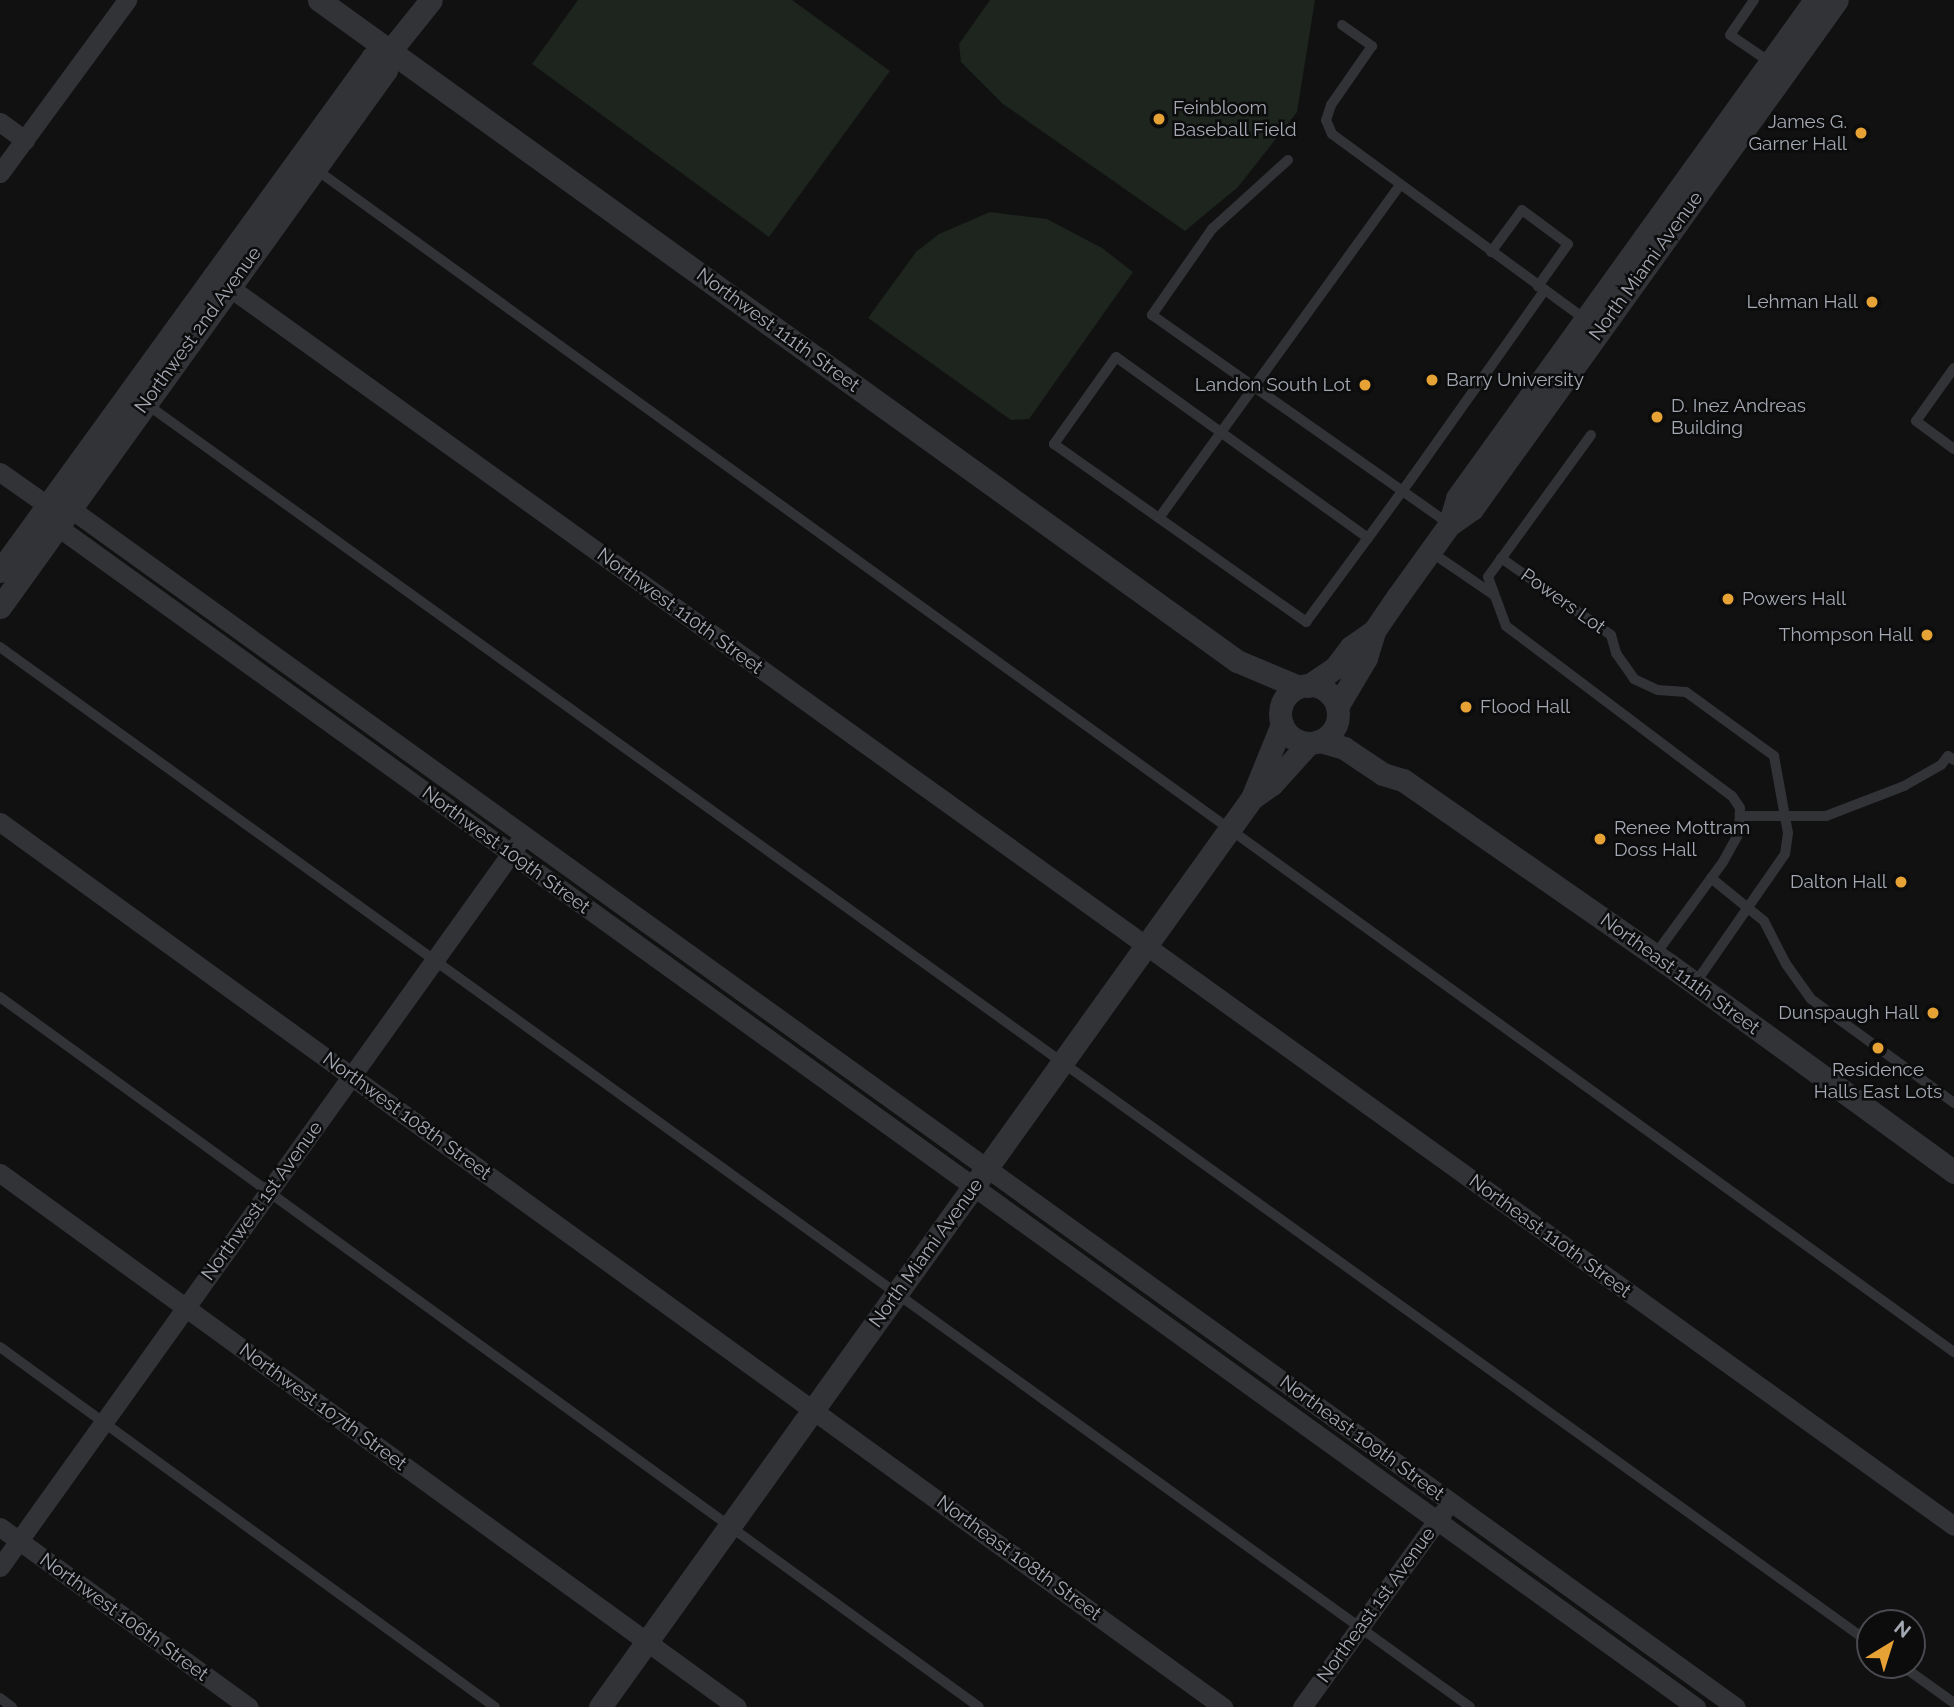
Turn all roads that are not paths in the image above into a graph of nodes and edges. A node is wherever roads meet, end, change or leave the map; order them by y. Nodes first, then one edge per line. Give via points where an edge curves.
1 (127, 0) edge
2 (319, 0) edge
3 (431, 0) edge
4 (1815, 0) edge
5 (1837, 0) edge
6 (1749, 2) edge
7 (1342, 25) dead end
8 (390, 51) junction
9 (1778, 68) junction
10 (0, 122) edge
11 (25, 139) junction
12 (1288, 160) dead end
13 (306, 163) junction
14 (0, 173) edge
15 (1399, 186) junction
16 (1491, 252) junction
17 (221, 282) junction
18 (1541, 288) junction
19 (1593, 325) junction
20 (1954, 368) edge
21 (1254, 387) junction
22 (138, 398) junction
23 (1221, 433) junction
24 (1591, 435) dead end
25 (1954, 447) edge
26 (0, 472) edge
27 (1403, 490) junction
28 (47, 505) junction
29 (64, 518) junction
30 (1159, 518) junction
31 (1449, 525) junction
32 (1368, 538) junction
33 (1430, 552) junction
34 (1501, 558) junction
35 (0, 571) edge
36 (1494, 595) junction
37 (0, 607) edge
38 (229, 623) junction
39 (1374, 631) junction
40 (217, 641) junction
41 (0, 647) edge
42 (1237, 661) junction
43 (1304, 687) junction
44 (1337, 712) junction
45 (1281, 720) junction
46 (367, 722) junction
47 (354, 740) junction
48 (1315, 742) junction
49 (1954, 761) edge
50 (1403, 780) junction
51 (1251, 798) junction
52 (1740, 816) junction
53 (1786, 817) junction
54 (0, 822) edge
55 (1229, 831) junction
56 (524, 835) junction
57 (511, 853) junction
58 (1711, 878) junction
59 (1749, 909) junction
60 (1147, 946) junction
61 (683, 949) junction
62 (1655, 955) junction
63 (436, 960) junction
64 (669, 967) junction
65 (1695, 984) junction
66 (0, 997) edge
67 (834, 1058) junction
68 (1063, 1062) junction
69 (352, 1076) junction
70 (821, 1077) junction
71 (1954, 1103) edge
72 (988, 1168) junction
73 (0, 1172) edge
74 (1954, 1172) edge
75 (974, 1188) junction
76 (269, 1192) junction
77 (896, 1294) junction
78 (1174, 1303) junction
79 (185, 1308) junction
80 (1159, 1321) junction
81 (0, 1347) edge
82 (1954, 1352) edge
83 (1291, 1387) junction
84 (1278, 1406) junction
85 (815, 1409) junction
86 (103, 1421) junction
87 (1451, 1502) junction
88 (1437, 1521) junction
89 (730, 1525) junction
90 (1954, 1526) edge
91 (0, 1527) edge
92 (19, 1541) junction
93 (0, 1567) edge
94 (1593, 1604) junction
95 (1580, 1623) junction
96 (1359, 1628) junction
97 (1856, 1633) edge
98 (647, 1641) junction
99 (1921, 1679) edge
100 (0, 1698) edge
101 (1954, 1703) edge
102 (1726, 1704) edge
103 (12, 1707) edge
104 (249, 1707) edge
105 (495, 1707) edge
106 (600, 1707) edge
107 (737, 1707) edge
108 (979, 1707) edge
109 (1223, 1707) edge
110 (1302, 1707) edge
111 (1470, 1707) edge
112 (1696, 1707) edge

1 - 11 street
2 - 8 street, Northwest 111th Street
3 - 8 street, Northwest 2nd Avenue
4 - 9 street, North Miami Avenue
5 - 9 street, North Miami Avenue
6 - 9 lane via 1730,35
7 - 15 lane via 1372,46 1331,105 1326,120 1345,147
8 - 13 street, Northwest 2nd Avenue via 372,58
8 - 42 street, Northwest 111th Street
9 - 19 street, North Miami Avenue
10 - 11 street
11 - 14 street
12 - 21 lane via 1212,229 1152,315
13 - 17 street, Northwest 2nd Avenue
13 - 55 lane
15 - 16 lane
15 - 21 lane
16 - 18 lane
16 - 18 lane via 1522,210 1568,244
17 - 22 street, Northwest 2nd Avenue
17 - 60 street, Northwest 110th Street
18 - 19 lane
18 - 27 lane
19 - 31 street, North Miami Avenue via 1472,509
20 - 25 lane via 1916,421
21 - 23 lane
21 - 27 lane
22 - 28 street, Northwest 2nd Avenue
22 - 29 street, Northwest 2nd Avenue
22 - 68 lane
23 - 30 lane
23 - 30 lane via 1115,357 1054,444
23 - 32 lane
24 - 34 lane
26 - 28 street, Northwest 109th Street
27 - 31 lane
27 - 32 lane
28 - 29 street, Northwest 109th Street
28 - 35 street, Northwest 2nd Avenue
29 - 37 street, Northwest 2nd Avenue
29 - 38 street, Northwest 109th Street
29 - 40 street, Northwest 109th Street
30 - 32 lane via 1306,622
31 - 33 street, North Miami Avenue
33 - 36 lane
33 - 39 street, North Miami Avenue
34 - 36 lane via 1488,577
34 - 53 lane, Powers Lot via 1611,635 1616,653 1634,679 1658,690 1686,692 1765,745 1774,756
36 - 52 lane via 1506,626 1732,796
38 - 40 street
38 - 46 street, Northwest 109th Street
39 - 43 street, North Miami Avenue via 1351,647 1335,668
39 - 44 street, North Miami Avenue via 1366,658
40 - 47 street, Northwest 109th Street
41 - 63 lane
42 - 43 street, Northwest 111th Street
42 - 45 street, Northwest 111th Street
43 - 44 street via 1323,689
43 - 45 street via 1283,702
44 - 48 street via 1332,732
44 - 50 street, Northeast 111th Street
45 - 48 street via 1293,738
45 - 51 street, North Miami Avenue
46 - 47 street
46 - 56 street, Northwest 109th Street
47 - 57 street, Northwest 109th Street
48 - 50 street, Northeast 111th Street via 1344,748 1383,774
48 - 51 street, North Miami Avenue
49 - 53 lane via 1948,756 1941,765 1860,806 1826,816
50 - 62 street, Northeast 111th Street
51 - 55 street, North Miami Avenue
52 - 53 lane
52 - 58 lane via 1739,833
53 - 59 lane, Powers Lot via 1785,854
54 - 69 street, Northwest 108th Street
55 - 60 street, North Miami Avenue
55 - 82 lane
56 - 57 street, Northwest 1st Avenue
56 - 61 street, Northwest 109th Street
57 - 63 street, Northwest 1st Avenue
57 - 64 street, Northwest 109th Street
58 - 59 lane
58 - 62 lane
59 - 65 lane, Powers Lot
59 - 71 lane via 1764,921 1811,999
60 - 68 street, North Miami Avenue
60 - 90 street, Northeast 110th Street
61 - 64 street
61 - 67 street, Northwest 109th Street
62 - 65 street, Northeast 111th Street
63 - 69 street, Northwest 1st Avenue
63 - 77 lane
64 - 70 street, Northwest 109th Street
65 - 74 street, Northeast 111th Street
66 - 76 lane
67 - 70 street
67 - 72 street, Northwest 109th Street
68 - 72 street, North Miami Avenue
68 - 97 lane
69 - 76 street, Northwest 1st Avenue
69 - 85 street, Northwest 108th Street
70 - 75 street, Northwest 109th Street
72 - 75 street, North Miami Avenue
72 - 78 street, Northeast 109th Street
73 - 79 street, Northwest 107th Street
75 - 77 street, North Miami Avenue
75 - 80 street, Northeast 109th Street
76 - 79 street, Northwest 1st Avenue
76 - 89 lane
77 - 85 street, North Miami Avenue
77 - 96 lane
78 - 80 street
78 - 83 street, Northeast 109th Street
79 - 86 street, Northwest 1st Avenue
79 - 98 street, Northwest 107th Street
80 - 84 street, Northeast 109th Street
81 - 86 lane
83 - 84 street
83 - 87 street, Northeast 109th Street
84 - 88 street, Northeast 109th Street
85 - 89 street, North Miami Avenue
85 - 109 street, Northeast 108th Street
86 - 92 street, Northwest 1st Avenue
86 - 105 lane
87 - 88 street, Northeast 1st Avenue
87 - 94 street, Northeast 109th Street
88 - 95 street, Northeast 109th Street
88 - 96 street, Northeast 1st Avenue
89 - 98 street, North Miami Avenue
89 - 108 lane
91 - 92 street, Northwest 106th Street
92 - 93 street, Northwest 1st Avenue
92 - 104 street, Northwest 106th Street
94 - 95 street
94 - 102 street, Northeast 109th Street
95 - 112 street, Northeast 109th Street
96 - 110 street, Northeast 1st Avenue
96 - 111 lane
98 - 106 street, North Miami Avenue
98 - 107 street, Northwest 107th Street
99 - 101 lane
100 - 103 lane

